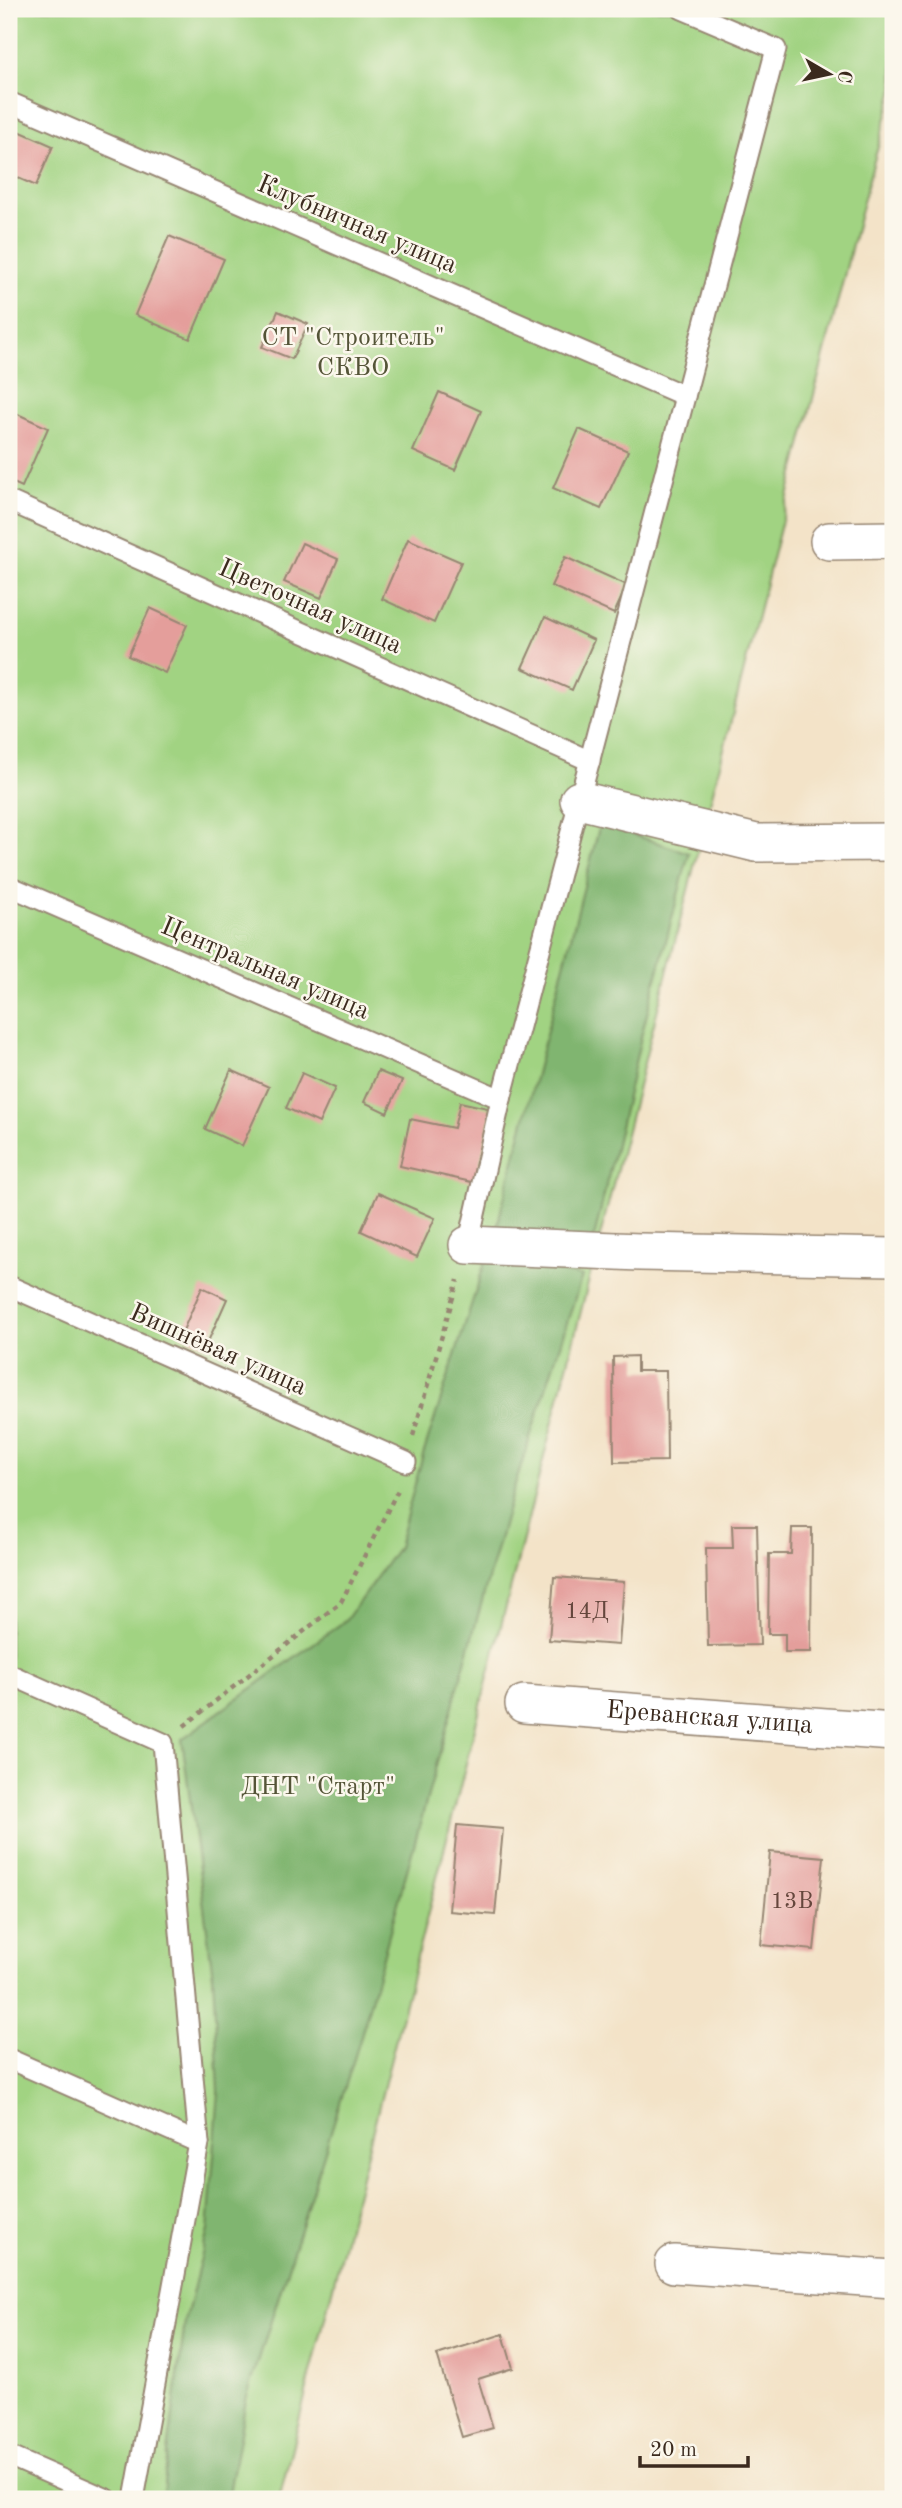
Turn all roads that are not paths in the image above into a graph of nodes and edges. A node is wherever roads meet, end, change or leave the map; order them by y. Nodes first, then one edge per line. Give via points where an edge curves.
1 (682, 9) edge
2 (9, 102) edge
3 (685, 396) junction
4 (9, 501) edge
5 (893, 540) edge
6 (829, 541) dead end
7 (590, 761) junction
8 (579, 800) junction
9 (893, 842) edge
10 (9, 886) edge
11 (501, 1100) junction
12 (468, 1245) joint
13 (893, 1257) edge
14 (9, 1286) edge
15 (406, 1462) road end
16 (9, 1674) edge
17 (524, 1704) dead end
18 (893, 1732) edge
19 (9, 2059) edge
20 (199, 2143) junction
21 (674, 2264) dead end
22 (893, 2279) edge
23 (9, 2456) edge
24 (107, 2499) edge
25 (134, 2499) edge

1 - 3 lane via 776,49
2 - 3 lane, Клубничная улица
3 - 7 lane
4 - 7 lane, Цветочная улица
5 - 6 street
7 - 8 lane
8 - 9 street via 756,844
8 - 11 lane
10 - 11 lane, Центральная улица
11 - 12 lane
12 - 13 street
14 - 15 lane, Вишнёвая улица
16 - 20 lane via 163,1743
17 - 18 street, Ереванская улица
19 - 20 lane
20 - 25 lane
21 - 22 street
23 - 24 lane

